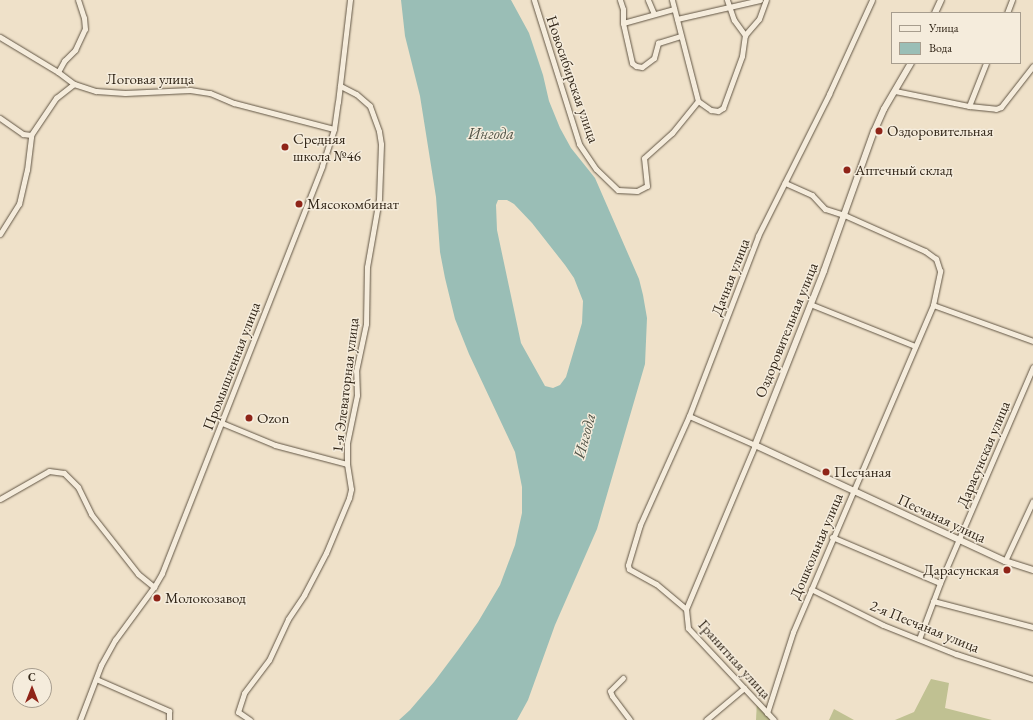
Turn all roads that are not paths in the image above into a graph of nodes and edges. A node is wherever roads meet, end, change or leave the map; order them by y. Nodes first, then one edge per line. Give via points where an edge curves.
1 (78, 0) edge
2 (350, 0) edge
3 (534, 0) edge
4 (620, 0) edge
5 (648, 0) edge
6 (672, 0) edge
7 (727, 0) edge
8 (760, 0) edge
9 (766, 0) edge
10 (872, 0) edge
11 (941, 0) edge
12 (1012, 0) edge
13 (728, 6) junction
14 (674, 9) junction
15 (935, 12) edge
16 (1007, 12) edge
17 (654, 14) junction
18 (677, 19) junction
19 (623, 23) junction
20 (745, 35) junction
21 (681, 36) junction
22 (0, 37) edge
23 (910, 64) edge
24 (986, 64) edge
25 (1033, 66) edge
26 (58, 72) junction
27 (74, 84) junction
28 (340, 86) junction
29 (895, 91) junction
30 (698, 101) junction
31 (969, 106) junction
32 (0, 118) edge
33 (334, 129) junction
34 (31, 135) junction
35 (786, 183) junction
36 (844, 215) junction
37 (0, 234) edge
38 (810, 304) junction
39 (933, 305) junction
40 (1033, 341) edge
41 (915, 346) junction
42 (1033, 367) edge
43 (689, 416) junction
44 (222, 423) junction
45 (754, 445) junction
46 (347, 464) junction
47 (853, 491) junction
48 (0, 499) edge
49 (1033, 501) edge
50 (832, 537) junction
51 (959, 539) junction
52 (1004, 561) junction
53 (629, 568) joint
54 (1033, 570) edge
55 (940, 583) junction
56 (154, 587) junction
57 (811, 589) junction
58 (933, 601) junction
59 (686, 608) junction
60 (1033, 627) edge
61 (918, 639) junction
62 (623, 678) dead end
63 (96, 679) junction
64 (1033, 679) edge
65 (744, 688) junction
66 (767, 712) junction
67 (80, 720) edge
68 (169, 720) edge
69 (250, 720) edge
70 (630, 720) edge
71 (706, 720) edge
72 (774, 720) edge

1 - 26 street via 84,18 84,29 75,50
2 - 28 street, Промышленная улица
3 - 30 street, Новосибирская улица via 579,144 596,169 618,190 637,192 647,186 644,158 672,133
4 - 19 street
5 - 17 street
6 - 14 street
7 - 13 street
8 - 13 street
9 - 20 street via 759,19
10 - 35 street, Дачная улица
11 - 15 street
12 - 16 street
13 - 18 street
13 - 20 street
14 - 17 street
14 - 18 street
17 - 19 street
18 - 21 street
19 - 21 street via 632,63 636,66 642,66 654,58 658,43
20 - 30 street via 742,56 723,108 718,111 711,110
21 - 30 street
22 - 26 street, Логовая улица
23 - 29 street, Оздоровительная улица
24 - 31 street
25 - 31 street via 1001,106 996,109
26 - 27 street, Логовая улица
27 - 33 street, Логовая улица via 96,91 190,90 210,93
27 - 34 street via 56,98
28 - 33 street, Промышленная улица
28 - 46 street, 1-я Элеваторная улица via 356,94 370,106 381,144 379,199 368,260 366,324 356,371 357,395 347,443
29 - 31 street
29 - 36 street, Оздоровительная улица via 874,131
32 - 34 street via 23,134
33 - 44 street, Промышленная улица via 313,191
34 - 37 street via 20,204
35 - 36 street, Дошкольная улица via 812,195 825,209
35 - 43 street, Дачная улица via 758,236
36 - 38 street, Оздоровительная улица
36 - 39 street, Дошкольная улица via 925,250 936,259 940,271
38 - 41 street
38 - 45 street, Оздоровительная улица
39 - 40 street
39 - 41 street, Дошкольная улица
41 - 47 street, Дошкольная улица
42 - 51 street, Дарасунская улица
43 - 45 street, Песчаная улица
43 - 53 street, Дачная улица via 640,525
44 - 46 street via 275,445
44 - 56 street, Промышленная улица via 162,573
45 - 47 street, Песчаная улица
45 - 59 street, Оздоровительная улица
46 - 69 street, 1-я Элеваторная улица via 350,479 349,498 329,546 304,595 288,619 269,660 244,692 238,712
47 - 50 street, Дошкольная улица
47 - 51 street, Песчаная улица
48 - 56 street via 49,471 64,473 78,487 91,514 138,574
49 - 52 street
50 - 55 street
50 - 57 street, Дошкольная улица
51 - 52 street, Песчаная улица
51 - 55 street, Дарасунская улица
52 - 54 street, Песчаная улица
53 - 59 street, Гранитная улица via 656,584
55 - 58 street, Дарасунская улица
56 - 63 street, Промышленная улица via 115,640
57 - 61 street, 2-я Песчаная улица via 872,620
57 - 66 street, Дошкольная улица via 793,632
58 - 60 street
58 - 61 street, Дарасунская улица
59 - 65 street, Гранитная улица via 688,628
61 - 64 street, 2-я Песчаная улица
62 - 70 street via 610,691
63 - 67 street, Промышленная улица
63 - 68 street via 169,710
65 - 66 street, Гранитная улица
65 - 71 street
66 - 72 street, Гранитная улица

